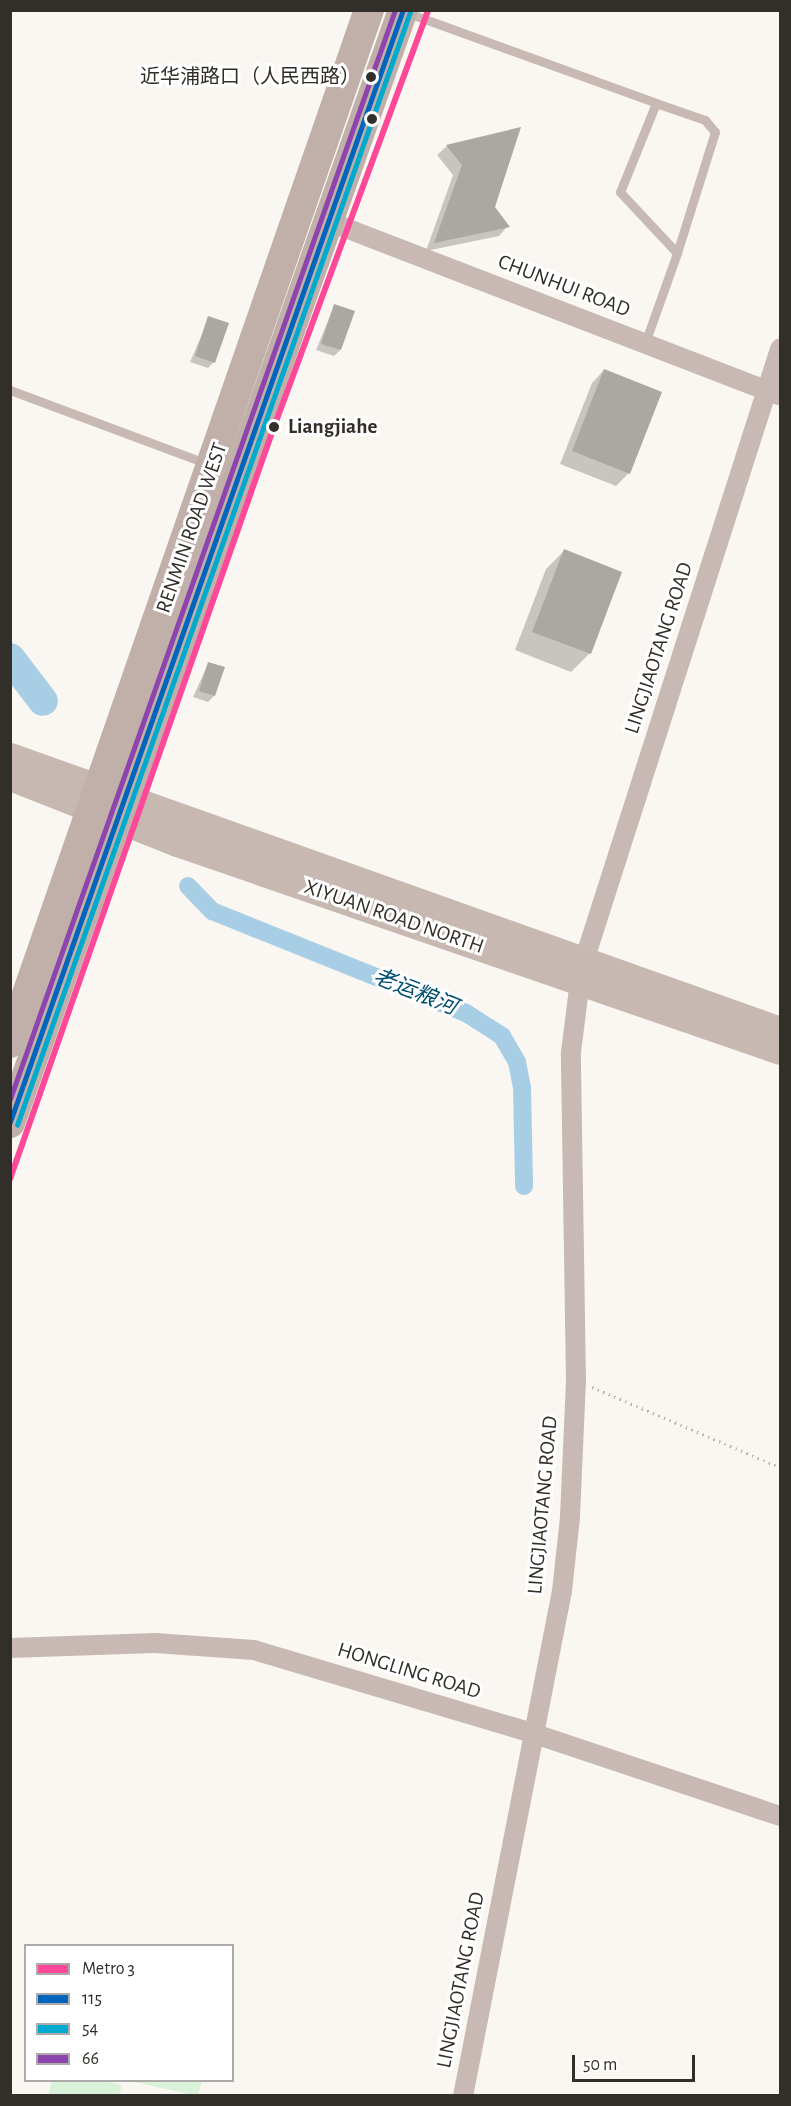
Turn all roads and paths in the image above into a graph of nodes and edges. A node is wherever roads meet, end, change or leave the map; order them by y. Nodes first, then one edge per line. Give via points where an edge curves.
1 (369, 10) edge
2 (403, 11) edge
3 (656, 103) junction
4 (330, 222) junction
5 (677, 253) junction
6 (645, 343) junction
7 (780, 349) edge
8 (10, 390) edge
9 (774, 394) edge
10 (214, 466) junction
11 (10, 756) edge
12 (10, 777) edge
13 (110, 805) junction
14 (582, 971) junction
15 (780, 1030) edge
16 (10, 1043) edge
17 (780, 1051) edge
18 (10, 1122) edge
19 (576, 1382) junction
20 (780, 1467) edge
21 (10, 1648) edge
22 (532, 1733) junction
23 (780, 1816) edge
24 (463, 2096) edge

1 - 10 main road, RENMIN ROAD WEST
2 - 3 lane
2 - 4 main road, RENMIN ROAD WEST
3 - 5 lane via 620,192
3 - 5 lane via 705,120 715,132
4 - 6 street, CHUNHUI ROAD
4 - 13 main road, RENMIN ROAD WEST
5 - 6 lane
6 - 9 street, CHUNHUI ROAD
7 - 9 street, LINGJIAOTANG ROAD
8 - 10 lane
9 - 14 street, LINGJIAOTANG ROAD
10 - 13 main road, RENMIN ROAD WEST
11 - 13 main road, XIYUAN ROAD NORTH
12 - 13 main road, XIYUAN ROAD NORTH
13 - 14 main road, XIYUAN ROAD NORTH
13 - 16 main road, RENMIN ROAD WEST
13 - 18 main road, RENMIN ROAD WEST
14 - 15 main road, XIYUAN ROAD NORTH
14 - 17 main road, XIYUAN ROAD NORTH
14 - 19 street, LINGJIAOTANG ROAD via 571,1052
19 - 20 path
19 - 22 street, LINGJIAOTANG ROAD via 562,1591
21 - 22 street, HONGLING ROAD via 155,1643 254,1650
22 - 23 street, HONGLING ROAD
22 - 24 street, LINGJIAOTANG ROAD

